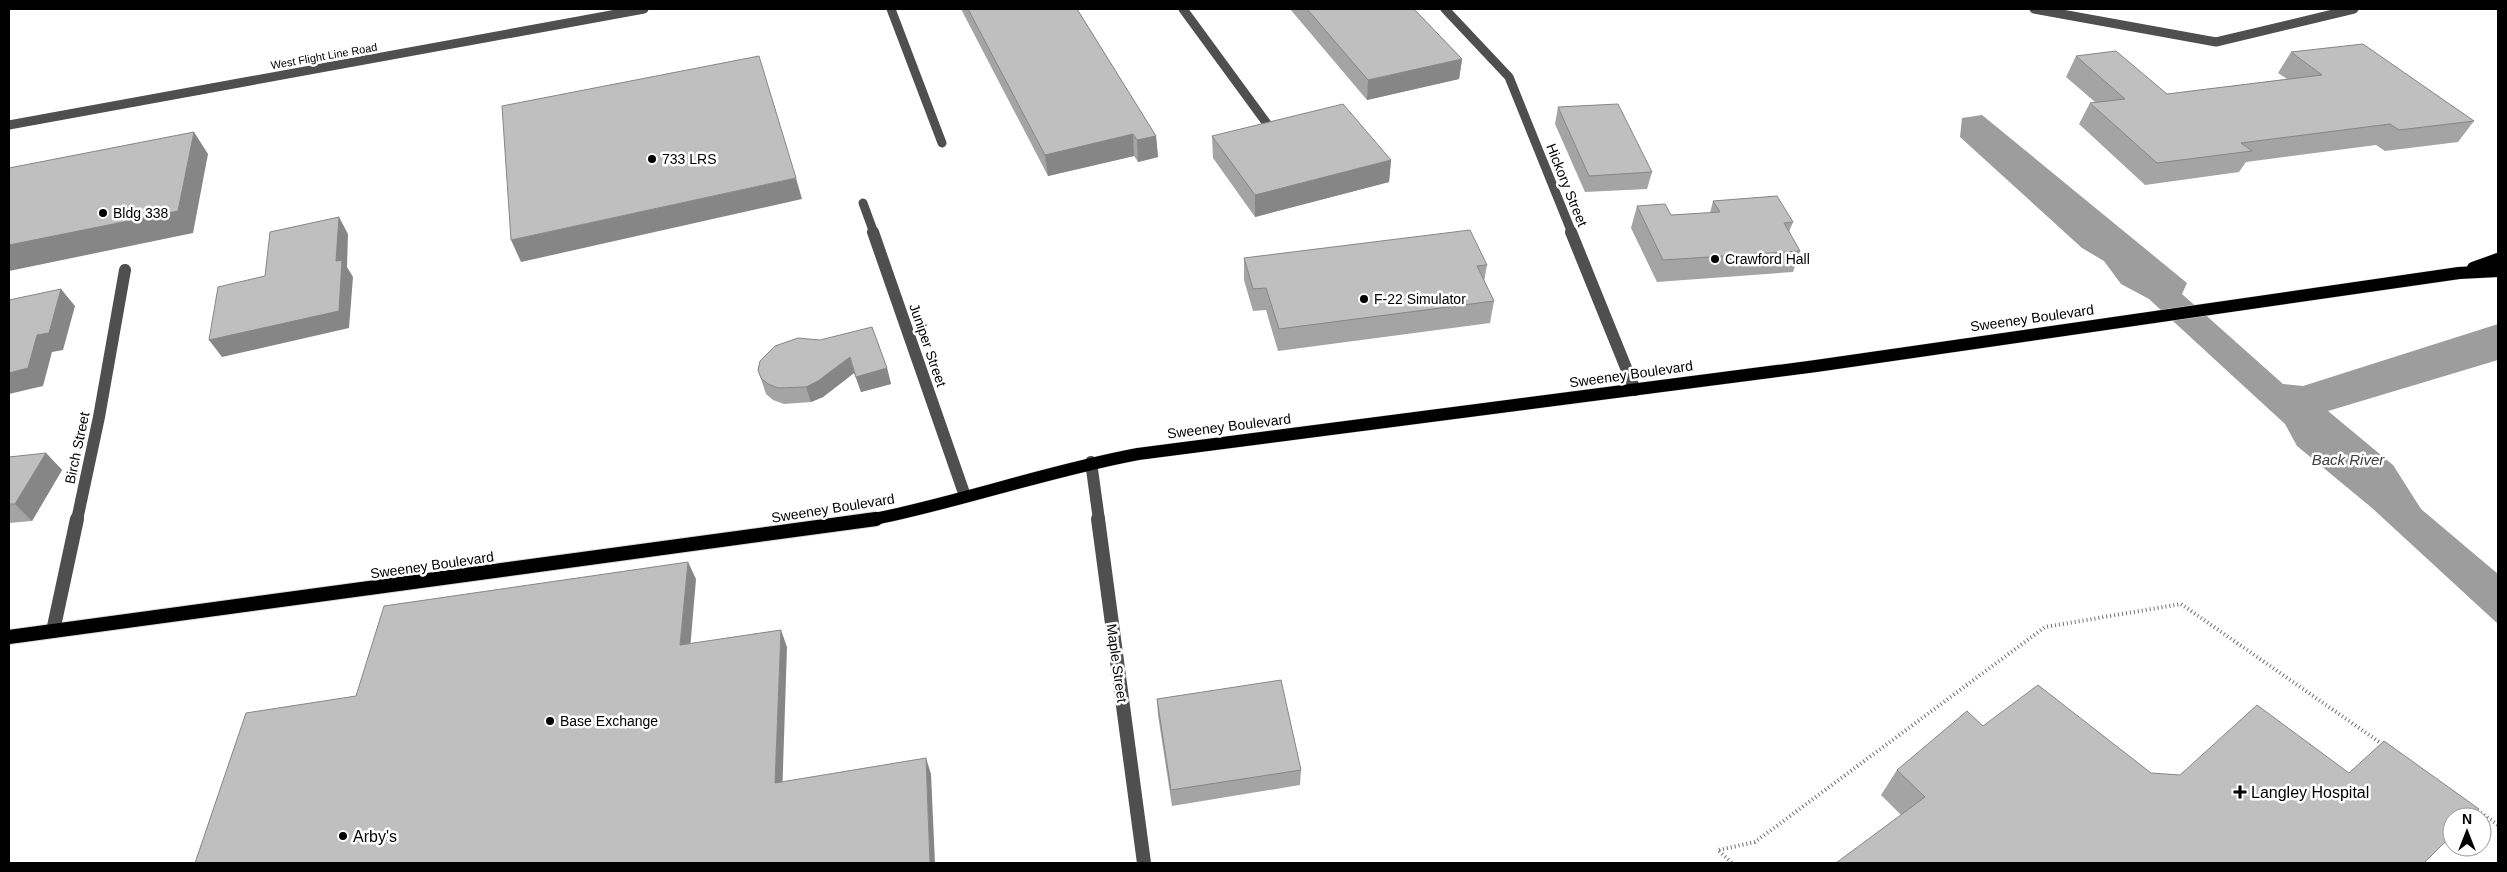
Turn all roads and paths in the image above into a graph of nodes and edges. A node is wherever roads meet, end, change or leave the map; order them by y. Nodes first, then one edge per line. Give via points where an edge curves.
1 (644, 9) edge
2 (891, 9) edge
3 (1182, 9) edge
4 (1445, 9) edge
5 (2034, 9) edge
6 (2354, 9) edge
7 (1268, 124) edge
8 (9, 125) edge
9 (942, 143) dead end
10 (863, 203) dead end
11 (2498, 259) edge
12 (125, 270) dead end
13 (2498, 271) edge
14 (2459, 273) junction
15 (1636, 390) junction
16 (1091, 462) junction
17 (964, 496) junction
18 (54, 631) junction
19 (9, 637) edge
20 (2390, 750) edge
21 (2466, 802) edge
22 (2498, 825) edge
23 (1144, 863) edge
24 (1732, 863) edge

1 - 8 street, West Flight Line Road
2 - 9 street
3 - 7 street
4 - 15 street, Hickory Street via 1509,78
5 - 6 street via 2216,42
10 - 17 street, Juniper Street
11 - 14 main road, Sweeney Boulevard
12 - 18 street, Birch Street via 99,417
13 - 14 main road, Sweeney Boulevard
14 - 15 main road, Sweeney Boulevard
15 - 16 main road, Sweeney Boulevard
16 - 17 main road, Sweeney Boulevard
16 - 23 street, Maple Street
17 - 18 main road, Sweeney Boulevard via 859,522
18 - 19 main road, Sweeney Boulevard
20 - 24 path via 2180,604 2045,627 1755,842 1719,850
21 - 22 path

